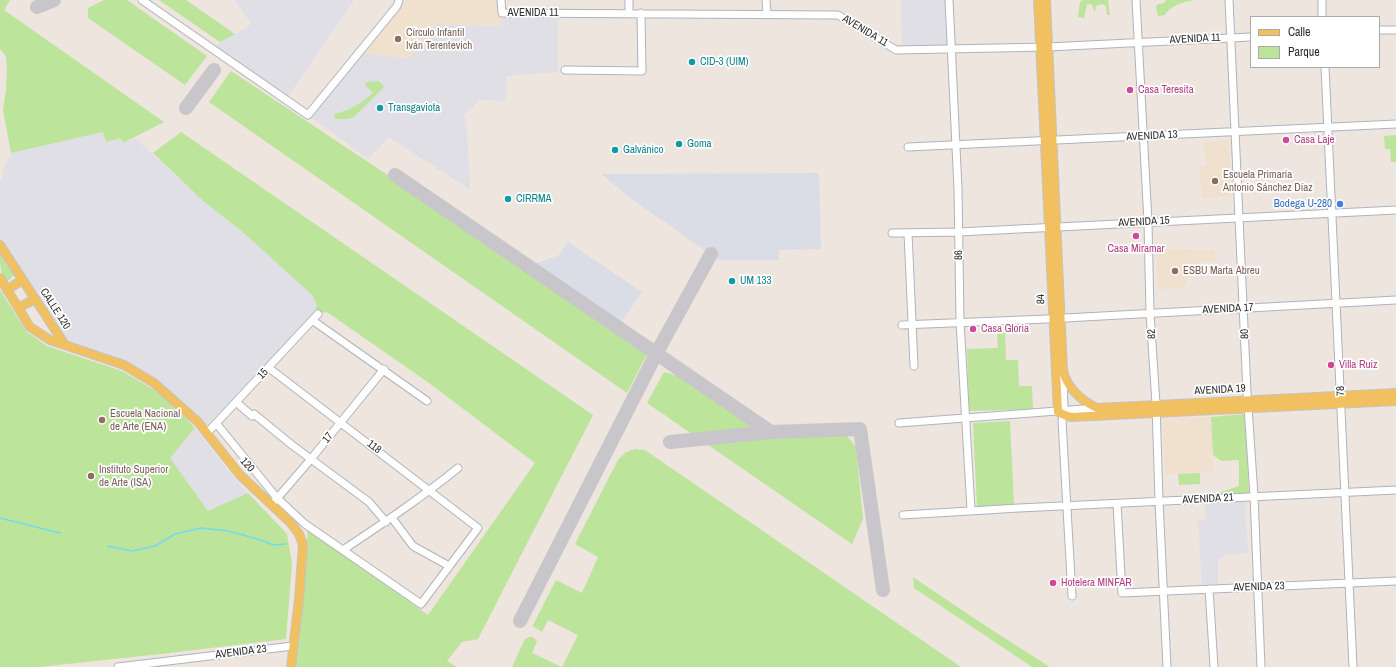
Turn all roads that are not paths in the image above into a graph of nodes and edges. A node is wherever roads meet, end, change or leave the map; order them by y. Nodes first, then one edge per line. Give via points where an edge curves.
1 (142, 0) edge
2 (399, 0) edge
3 (501, 0) edge
4 (629, 0) edge
5 (766, 0) edge
6 (949, 0) edge
7 (1038, 0) edge
8 (1046, 0) edge
9 (1136, 0) edge
10 (1229, 0) edge
11 (1322, 0) edge
12 (629, 13) junction
13 (641, 13) junction
14 (767, 14) junction
15 (1322, 16) edge
16 (1380, 30) edge
17 (1396, 30) edge
18 (1250, 37) edge
19 (1231, 38) junction
20 (1138, 42) junction
21 (1044, 47) junction
22 (951, 50) junction
23 (1325, 68) edge
24 (565, 70) dead end
25 (1396, 124) edge
26 (1328, 126) junction
27 (1236, 132) junction
28 (1142, 136) junction
29 (1049, 141) junction
30 (956, 146) junction
31 (908, 148) dead end
32 (1396, 210) edge
33 (1332, 214) junction
34 (1239, 218) junction
35 (1148, 222) junction
36 (1052, 227) junction
37 (959, 232) junction
38 (892, 233) dead end
39 (908, 233) junction
40 (0, 246) edge
41 (0, 278) edge
42 (22, 280) junction
43 (7, 290) junction
44 (35, 299) junction
45 (1396, 300) edge
46 (1337, 303) junction
47 (18, 308) junction
48 (1244, 308) junction
49 (1150, 313) junction
50 (318, 314) dead end
51 (1057, 318) junction
52 (312, 320) junction
53 (960, 322) junction
54 (912, 324) junction
55 (902, 325) dead end
56 (65, 345) junction
57 (914, 366) dead end
58 (269, 368) junction
59 (384, 369) junction
60 (1063, 371) junction
61 (1396, 392) edge
62 (1341, 399) junction
63 (1396, 400) edge
64 (427, 401) dead end
65 (236, 402) junction
66 (1248, 404) junction
67 (1097, 408) junction
68 (1156, 408) junction
69 (1062, 412) junction
70 (965, 418) junction
71 (341, 422) junction
72 (899, 423) dead end
73 (216, 424) junction
74 (207, 433) junction
75 (311, 459) junction
76 (458, 468) dead end
77 (430, 490) junction
78 (1396, 490) edge
79 (1344, 493) junction
80 (1254, 496) junction
81 (277, 498) junction
82 (1159, 501) junction
83 (1116, 504) junction
84 (271, 505) junction
85 (1065, 505) junction
86 (971, 510) junction
87 (902, 515) dead end
88 (389, 520) junction
89 (342, 550) junction
90 (449, 566) junction
91 (1396, 581) edge
92 (1349, 584) junction
93 (1258, 588) junction
94 (1209, 589) junction
95 (1164, 591) junction
96 (1070, 597) dead end
97 (293, 646) junction
98 (118, 667) edge
99 (291, 667) edge
100 (1168, 667) edge
101 (1214, 667) edge
102 (1261, 667) edge
103 (1354, 667) edge

1 - 2 street via 308,115 397,6
3 - 12 street, AVENIDA 11 via 502,13
4 - 12 street
5 - 14 street
6 - 22 street, 86
7 - 21 main road, 84
8 - 21 main road, 84
9 - 20 street, 82
10 - 19 street, 80
11 - 15 street
12 - 13 street, AVENIDA 11
13 - 14 street, AVENIDA 11
13 - 24 street via 642,71
14 - 22 street, AVENIDA 11 via 838,15 896,50
16 - 17 street
18 - 19 street, AVENIDA 11
19 - 20 street, AVENIDA 11
19 - 27 street, 80
20 - 21 street, AVENIDA 11
20 - 28 street, 82
21 - 22 street, AVENIDA 11
21 - 29 main road, 84
22 - 30 street, 86
23 - 26 street, 78
25 - 26 street, AVENIDA 13
26 - 27 street, AVENIDA 13
26 - 33 street, 78
27 - 28 street, AVENIDA 13
27 - 34 street, 80
28 - 29 street, AVENIDA 13
28 - 35 street, 82
29 - 30 street, AVENIDA 13
29 - 36 main road, 84
30 - 31 street, AVENIDA 13
30 - 37 street, 86
32 - 33 street, AVENIDA 15
33 - 34 street, AVENIDA 15
33 - 46 street, 78
34 - 35 street, AVENIDA 15
34 - 48 street, 80
35 - 36 street, AVENIDA 15
35 - 49 street, 82
36 - 37 street, AVENIDA 15
36 - 51 main road, 84
37 - 39 street, AVENIDA 15
37 - 53 street, 86
38 - 39 street, AVENIDA 15
39 - 54 street
40 - 42 main road, CALLE 120
41 - 43 main road, CALLE 120
42 - 43 main road
42 - 44 main road, CALLE 120
43 - 47 main road, CALLE 120
44 - 47 main road
44 - 56 main road, CALLE 120
45 - 46 street, AVENIDA 17
46 - 48 street, AVENIDA 17
46 - 62 street, 78
47 - 56 main road, CALLE 120 via 30,327 50,340
48 - 49 street, AVENIDA 17
48 - 66 street, 80
49 - 51 street, AVENIDA 17
49 - 68 street, 82
50 - 52 street, 15
51 - 53 street, AVENIDA 17
51 - 60 main road, 84
51 - 69 main road, 84
52 - 58 street, 15
52 - 59 street
53 - 54 street, AVENIDA 17
53 - 70 street, 86
54 - 55 street
54 - 57 street
56 - 74 main road, 120 via 124,365 154,383
58 - 65 street, 15
58 - 71 street, 118
59 - 64 street
59 - 71 street, 17
60 - 67 main road via 1076,394
60 - 69 street
61 - 62 main road, AVENIDA 19
62 - 63 main road, AVENIDA 19
62 - 66 main road, AVENIDA 19
62 - 79 street, 78
65 - 73 street, 15
65 - 75 street
66 - 68 main road, AVENIDA 19
66 - 80 street, 80
67 - 68 main road, AVENIDA 19
67 - 69 street
68 - 69 main road, AVENIDA 19 via 1072,417
68 - 82 street, 82
69 - 70 street
69 - 85 street, 84
70 - 72 street
70 - 86 street, 86
71 - 75 street, 17
71 - 77 street, 118
73 - 74 street, 15
73 - 81 street, 120
74 - 84 main road, 120 via 240,475
75 - 81 street, 17
75 - 88 street
76 - 77 street
77 - 88 street
77 - 90 street, 118 via 478,528
78 - 79 street, AVENIDA 21
79 - 80 street, AVENIDA 21
79 - 92 street, 78
80 - 82 street, AVENIDA 21
80 - 93 street, 80
81 - 84 street, 17
81 - 89 street, 120 via 305,524
82 - 83 street, AVENIDA 21
82 - 95 street, 82
83 - 85 street, AVENIDA 21
83 - 95 street, AVENIDA 23 via 1122,593
84 - 97 main road, 120 via 290,522 303,545
85 - 86 street, AVENIDA 21
85 - 96 street, 84
86 - 87 street, AVENIDA 21
88 - 89 street
88 - 90 street via 413,546
89 - 90 street, 120 via 420,604
91 - 92 street, AVENIDA 23
92 - 93 street, AVENIDA 23
92 - 103 street, 78
93 - 94 street, AVENIDA 23
93 - 102 street, 80
94 - 95 street, AVENIDA 23
94 - 101 street
95 - 100 street, 82
97 - 98 street, AVENIDA 23
97 - 99 main road, 120

